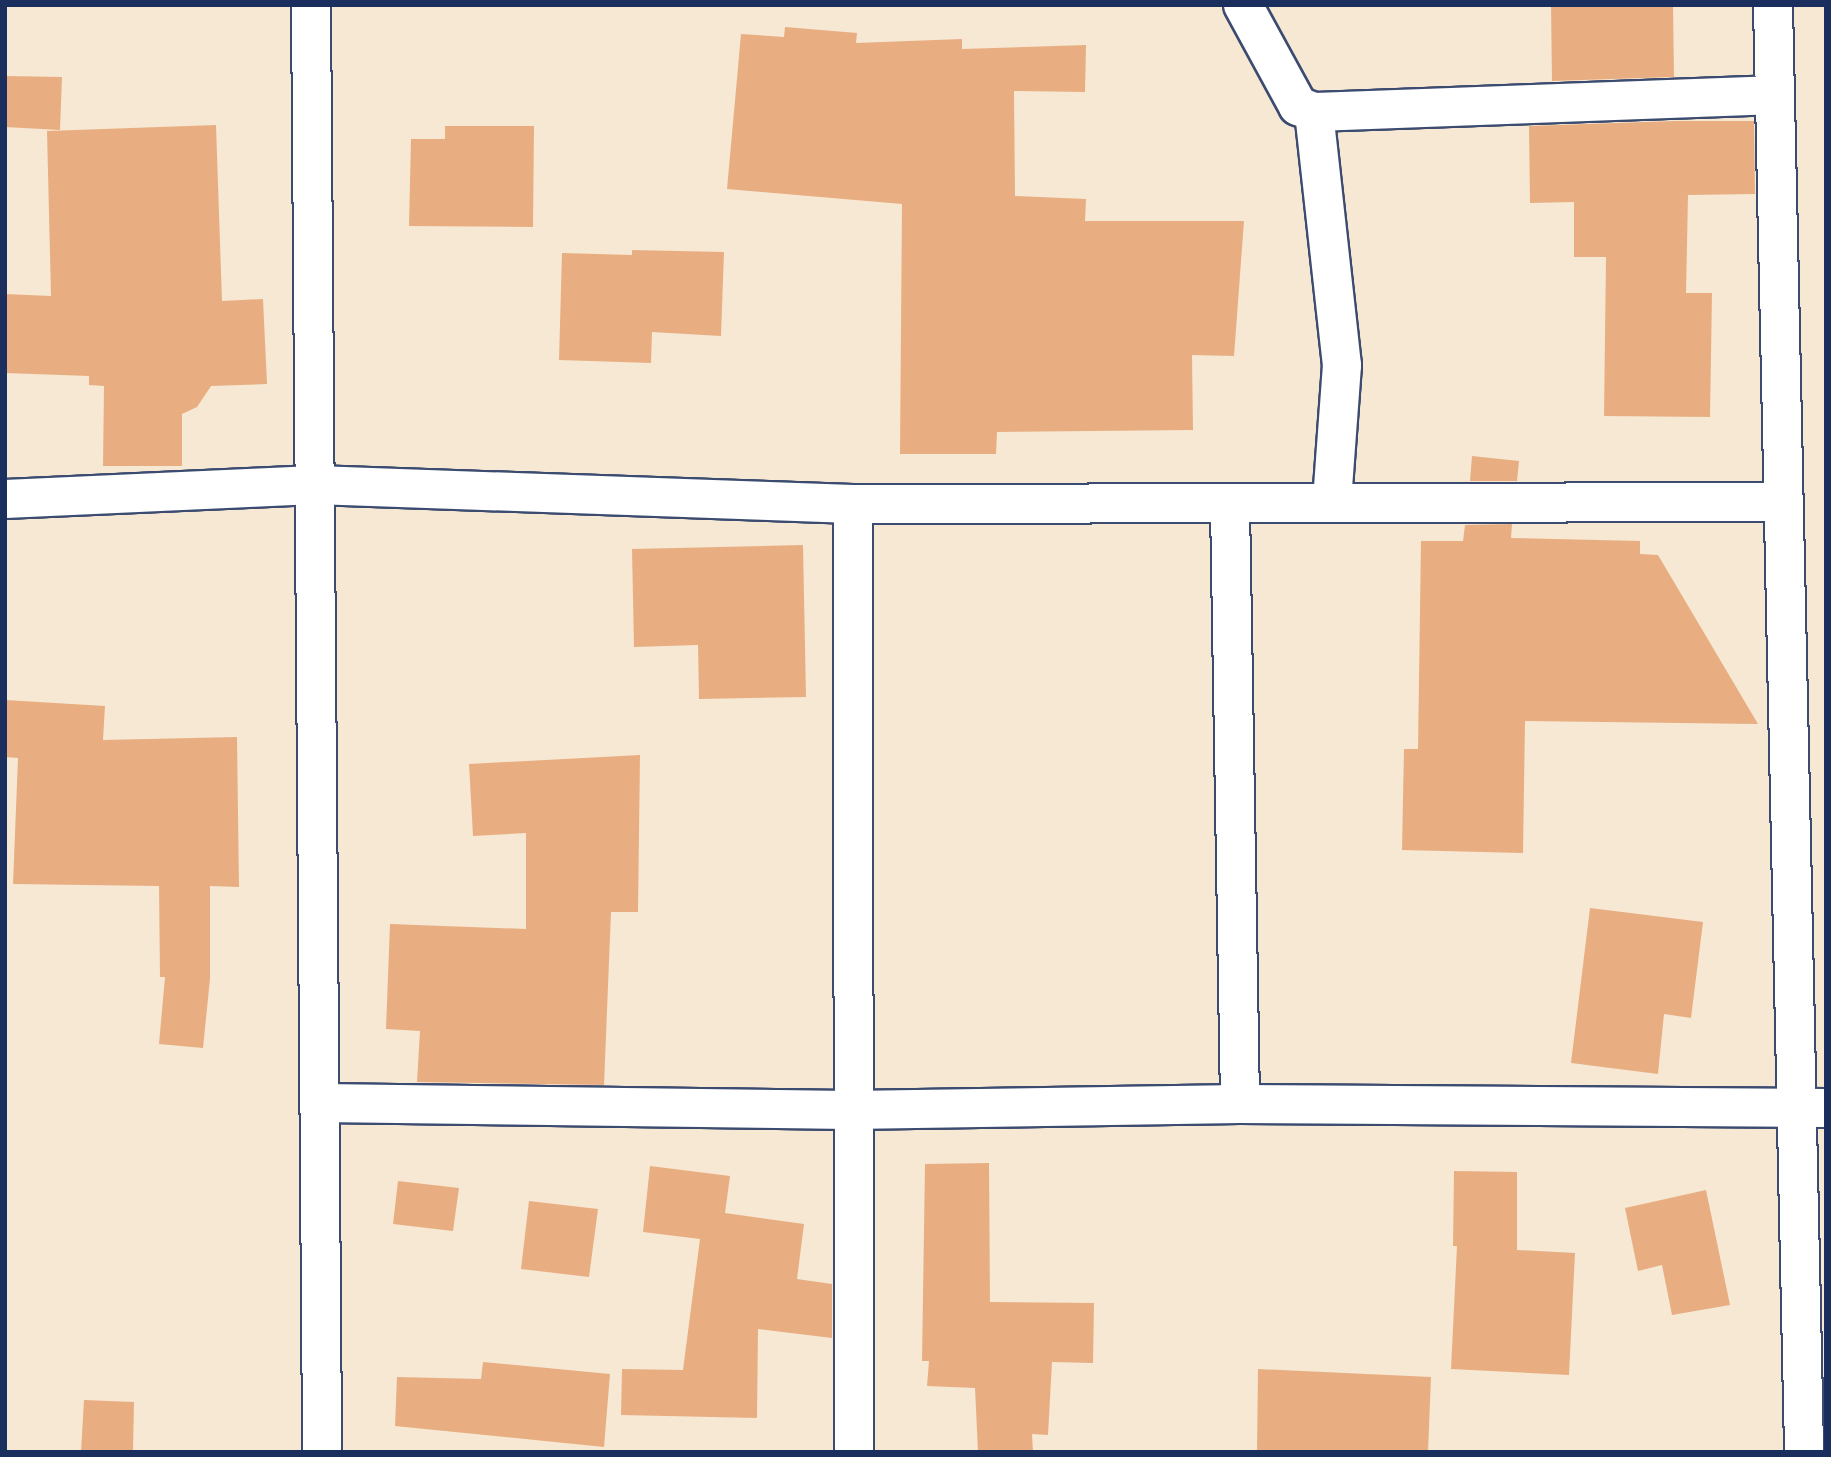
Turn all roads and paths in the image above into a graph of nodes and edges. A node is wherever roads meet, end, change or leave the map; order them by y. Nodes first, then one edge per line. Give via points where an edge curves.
1 (312, 5) edge
2 (1242, 5) edge
3 (1773, 5) edge
4 (1772, 94) junction
5 (1314, 112) junction
6 (315, 485) junction
7 (5, 499) edge
8 (1332, 502) junction
9 (1783, 502) junction
10 (853, 504) junction
11 (1230, 505) junction
12 (322, 1103) junction
13 (1240, 1104) junction
14 (1813, 1108) edge
15 (851, 1110) junction
16 (322, 1452) edge
17 (854, 1452) edge
18 (1804, 1452) edge

1 - 6 street
2 - 5 street via 1298,106
3 - 4 street
4 - 5 street
4 - 9 street
5 - 8 street via 1342,365
6 - 7 street
6 - 10 street
6 - 12 street
8 - 9 street
8 - 11 street
9 - 14 street
10 - 11 street
10 - 15 street
11 - 13 street
12 - 15 street
12 - 16 street
13 - 14 street
13 - 15 street
14 - 18 street
15 - 17 street

